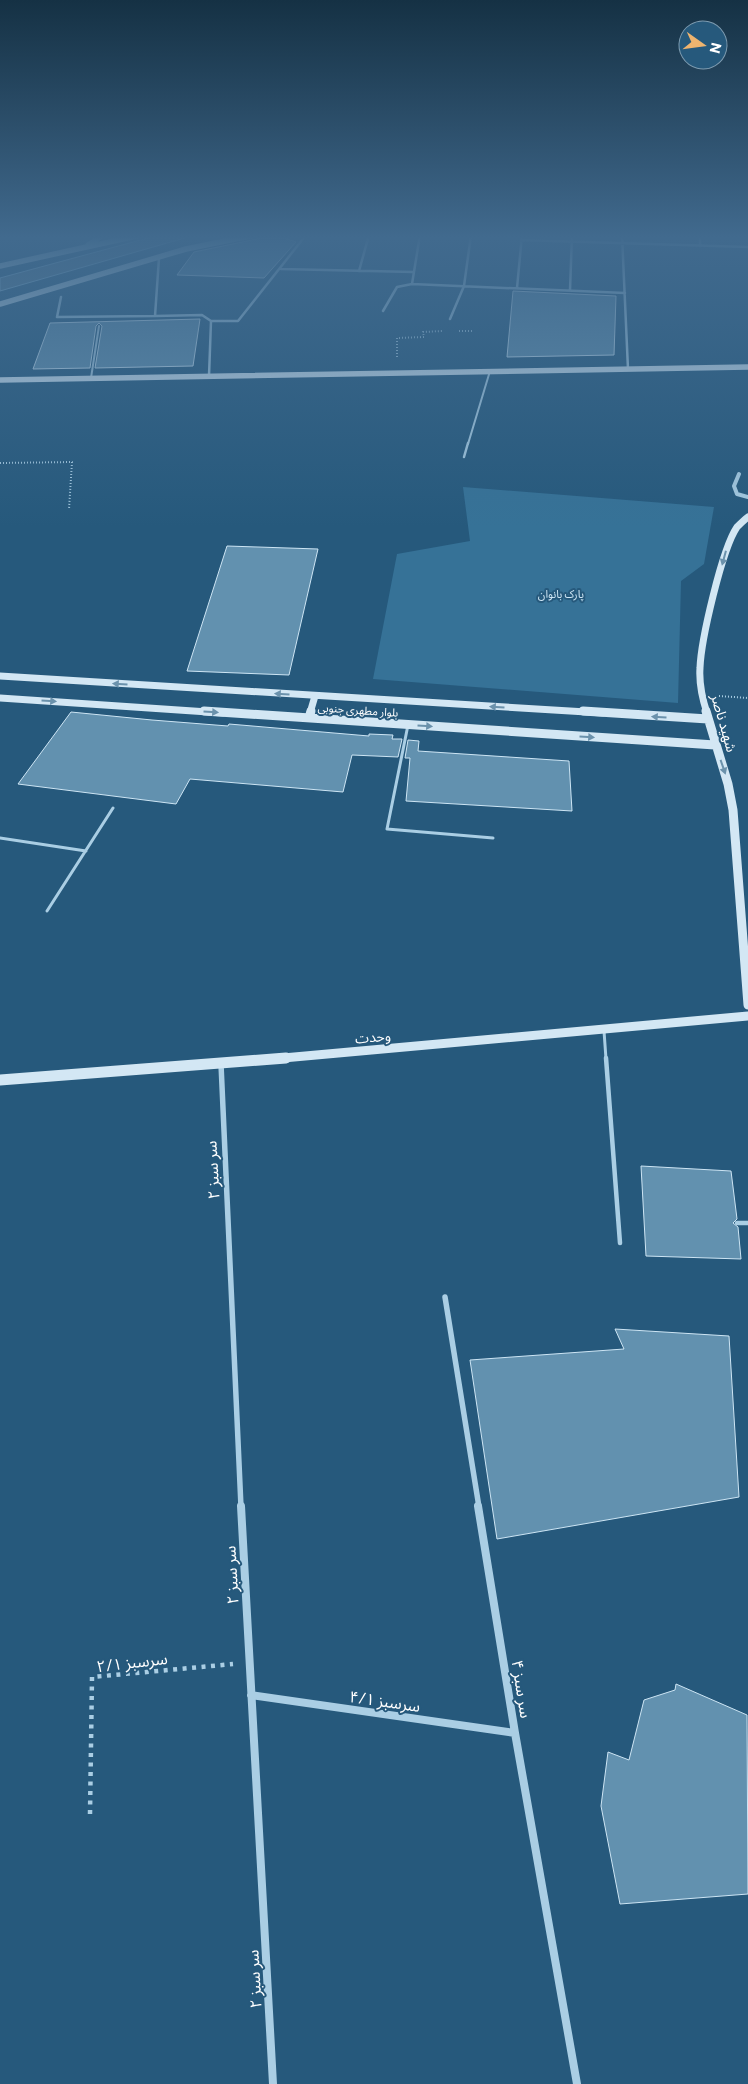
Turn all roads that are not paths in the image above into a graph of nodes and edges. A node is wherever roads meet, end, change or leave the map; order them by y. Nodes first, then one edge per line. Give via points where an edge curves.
1 (98, 332) edge
2 (211, 332) edge
3 (627, 332) edge
4 (748, 366) edge
5 (628, 369) junction
6 (490, 371) junction
7 (209, 376) junction
8 (91, 378) junction
9 (0, 380) edge
10 (464, 457) dead end
11 (739, 474) dead end
12 (748, 497) edge
13 (748, 516) edge
14 (745, 530) dead end
15 (734, 534) junction
16 (0, 676) edge
17 (315, 696) junction
18 (0, 698) edge
19 (309, 718) junction
20 (708, 719) junction
21 (408, 725) junction
22 (715, 745) junction
23 (113, 808) dead end
24 (0, 838) edge
25 (493, 838) dead end
26 (86, 851) junction
27 (47, 911) dead end
28 (748, 1005) edge
29 (748, 1016) edge
30 (604, 1031) junction
31 (221, 1064) junction
32 (0, 1080) edge
33 (737, 1223) dead end
34 (748, 1223) edge
35 (620, 1243) dead end
36 (445, 1297) dead end
37 (251, 1696) junction
38 (515, 1733) junction
39 (273, 2084) edge
40 (577, 2084) edge

1 - 8 lane
2 - 7 street
3 - 5 street
4 - 5 street
5 - 6 street
6 - 7 street
6 - 10 lane
7 - 8 street
8 - 9 street
11 - 12 street via 734,486 738,494
13 - 15 street, شهید ناصر
14 - 15 street
15 -> 20 street, شهید ناصر via 726,550 704,638 701,694
17 -> 16 street, بلوار مطهری جنوبی
17 - 19 street
20 -> 17 street, بلوار مطهری جنوبی
18 -> 19 street, بلوار مطهری جنوبی
19 - 21 street, بلوار مطهری جنوبی
20 - 22 street, شهید ناصر
21 -> 22 street, بلوار مطهری جنوبی
21 - 25 lane via 387,829
22 -> 28 street, شهید ناصر via 733,810
23 - 26 lane
24 - 26 lane
26 - 27 lane
29 - 30 street, وحدت
30 - 31 street, وحدت
30 - 35 lane
31 - 32 street, وحدت
31 - 37 street, سر سبز ۲
33 - 34 lane
36 - 38 street, سر سبز ۴
37 - 38 street, سرسبز ۴/۱
37 - 39 street, سر سبز ۲
38 - 40 street, سر سبز ۴

